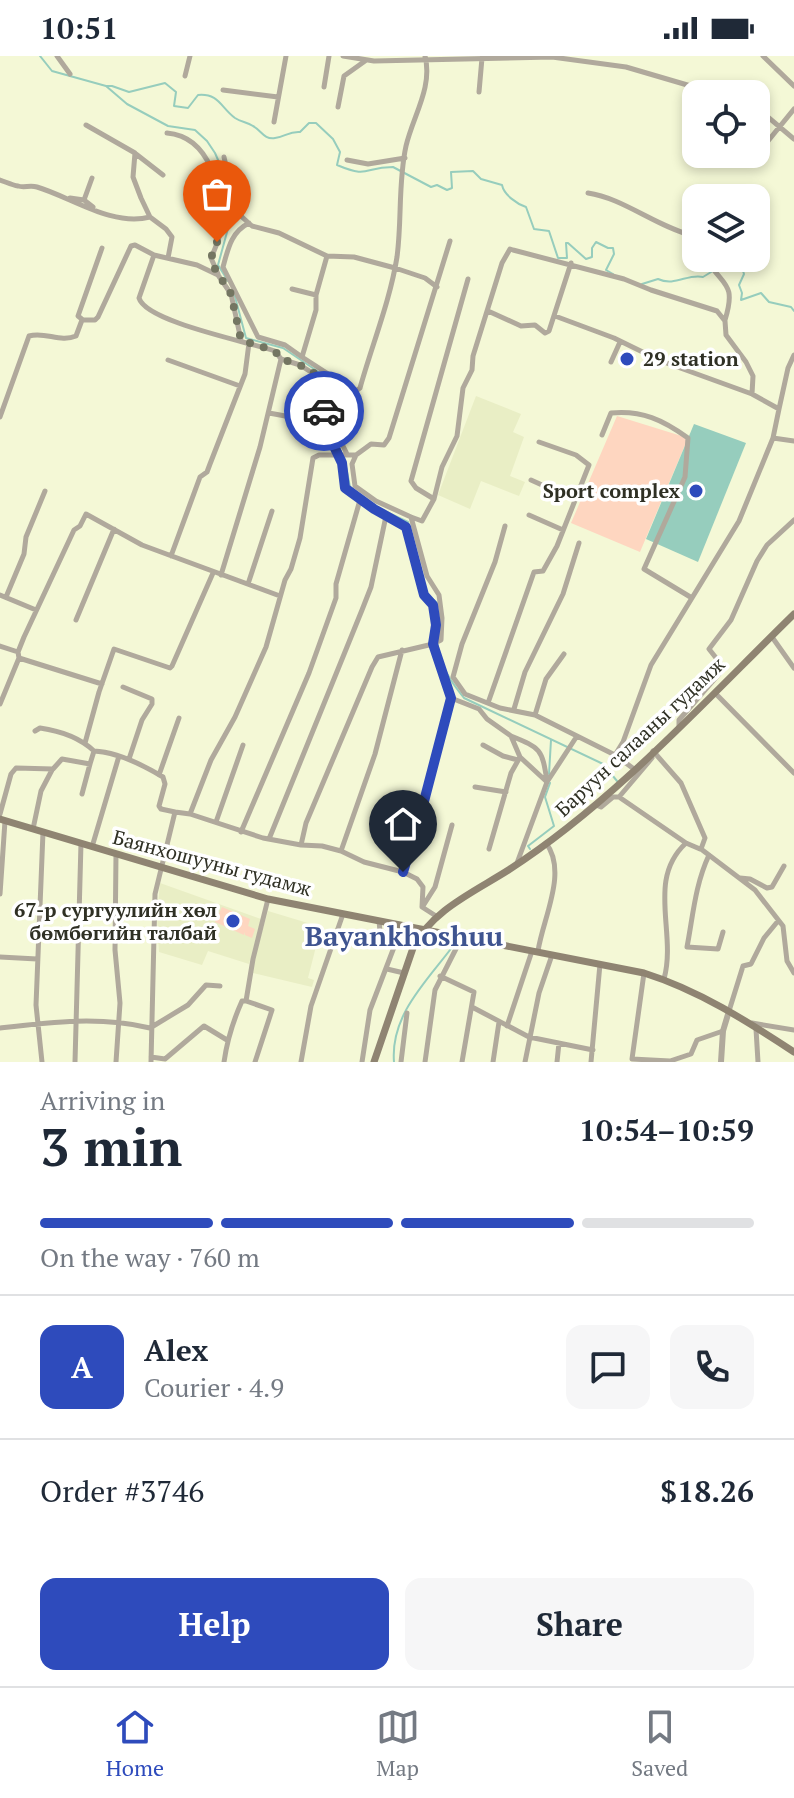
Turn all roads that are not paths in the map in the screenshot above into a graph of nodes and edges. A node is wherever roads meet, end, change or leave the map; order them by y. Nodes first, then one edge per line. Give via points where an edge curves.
1 (57, 56) edge
2 (190, 56) edge
3 (286, 56) edge
4 (329, 56) edge
5 (343, 56) edge
6 (763, 56) edge
7 (425, 57) edge
8 (482, 58) junction
9 (366, 60) junction
10 (70, 74) dead end
11 (185, 76) dead end
12 (682, 83) edge
13 (794, 86) edge
14 (324, 87) dead end
15 (223, 90) dead end
16 (479, 92) dead end
17 (278, 97) junction
18 (338, 107) dead end
19 (794, 109) edge
20 (770, 118) edge
21 (274, 122) dead end
22 (86, 125) dead end
23 (782, 127) junction
24 (167, 133) dead end
25 (770, 139) edge
26 (794, 139) edge
27 (135, 153) junction
28 (224, 157) dead end
29 (405, 158) junction
30 (347, 160) dead end
31 (163, 175) dead end
32 (92, 178) dead end
33 (0, 180) edge
34 (588, 193) dead end
35 (70, 198) junction
36 (84, 200) junction
37 (97, 210) junction
38 (150, 217) junction
39 (249, 223) junction
40 (682, 231) edge
41 (450, 241) dead end
42 (102, 248) dead end
43 (221, 251) junction
44 (154, 255) junction
45 (327, 256) junction
46 (168, 258) junction
47 (211, 258) junction
48 (571, 263) junction
49 (200, 266) junction
50 (395, 268) junction
51 (715, 272) edge
52 (218, 275) junction
53 (468, 279) dead end
54 (437, 287) junction
55 (292, 289) dead end
56 (316, 295) junction
57 (487, 311) junction
58 (555, 316) junction
59 (84, 321) junction
60 (725, 321) junction
61 (241, 340) junction
62 (620, 342) junction
63 (249, 343) junction
64 (794, 355) edge
65 (302, 357) junction
66 (281, 359) junction
67 (168, 360) dead end
68 (611, 362) dead end
69 (240, 386) junction
70 (337, 389) junction
71 (752, 394) junction
72 (779, 409) junction
73 (269, 413) junction
74 (0, 417) edge
75 (323, 423) junction
76 (602, 435) dead end
77 (773, 438) junction
78 (794, 441) edge
79 (539, 442) dead end
80 (343, 455) junction
81 (356, 455) junction
82 (531, 480) dead end
83 (45, 491) dead end
84 (434, 499) junction
85 (360, 500) junction
86 (575, 500) junction
87 (272, 511) dead end
88 (529, 515) dead end
89 (386, 516) junction
90 (411, 517) junction
91 (794, 520) edge
92 (505, 526) dead end
93 (114, 529) junction
94 (563, 530) junction
95 (579, 543) dead end
96 (171, 556) junction
97 (213, 573) junction
98 (221, 575) junction
99 (248, 584) junction
100 (3, 596) edge
101 (280, 596) junction
102 (692, 598) junction
103 (36, 610) junction
104 (794, 614) edge
105 (76, 620) dead end
106 (771, 636) junction
107 (436, 643) junction
108 (0, 646) edge
109 (402, 650) junction
110 (564, 654) dead end
111 (18, 655) junction
112 (794, 668) edge
113 (102, 684) junction
114 (123, 687) dead end
115 (714, 692) junction
116 (451, 698) junction
117 (488, 703) junction
118 (0, 704) edge
119 (514, 709) junction
120 (535, 715) junction
121 (179, 718) dead end
122 (679, 727) junction
123 (35, 731) dead end
124 (511, 736) junction
125 (577, 736) junction
126 (85, 743) junction
127 (243, 745) dead end
128 (483, 745) dead end
129 (94, 751) junction
130 (654, 752) junction
131 (615, 755) junction
132 (119, 756) junction
133 (519, 758) junction
134 (129, 759) junction
135 (90, 764) junction
136 (53, 769) junction
137 (634, 769) junction
138 (794, 773) edge
139 (159, 775) junction
140 (547, 782) junction
141 (475, 787) dead end
142 (506, 792) junction
143 (82, 794) dead end
144 (619, 797) junction
145 (596, 805) junction
146 (175, 812) junction
147 (190, 814) junction
148 (2, 818) edge
149 (216, 822) junction
150 (452, 825) dead end
151 (33, 829) junction
152 (43, 832) junction
153 (241, 832) junction
154 (269, 839) junction
155 (81, 843) junction
156 (546, 843) junction
157 (686, 843) junction
158 (301, 845) junction
159 (92, 847) junction
160 (489, 849) dead end
161 (701, 849) junction
162 (341, 851) junction
163 (116, 854) junction
164 (709, 855) junction
165 (517, 864) junction
166 (784, 866) dead end
167 (160, 867) junction
168 (403, 872) junction
169 (739, 878) junction
170 (0, 894) edge
171 (268, 899) junction
172 (422, 907) junction
173 (343, 914) junction
174 (436, 916) junction
175 (379, 921) junction
176 (778, 921) junction
177 (421, 930) junction
178 (723, 932) dead end
179 (462, 937) junction
180 (535, 951) junction
181 (552, 954) junction
182 (0, 957) edge
183 (37, 959) junction
184 (600, 964) junction
185 (387, 969) junction
186 (404, 973) junction
187 (644, 973) junction
188 (794, 973) edge
189 (440, 976) junction
190 (664, 979) junction
191 (220, 986) dead end
192 (246, 1001) junction
193 (472, 1007) junction
194 (729, 1011) junction
195 (407, 1013) dead end
196 (76, 1020) junction
197 (38, 1022) junction
198 (117, 1022) junction
199 (499, 1022) junction
200 (747, 1022) junction
201 (507, 1026) junction
202 (0, 1028) edge
203 (150, 1028) junction
204 (756, 1028) junction
205 (794, 1030) edge
206 (723, 1031) junction
207 (529, 1037) junction
208 (227, 1040) junction
209 (559, 1043) junction
210 (593, 1050) junction
211 (793, 1052) edge
212 (151, 1059) edge
213 (377, 1060) edge
214 (632, 1061) edge
215 (42, 1062) edge
216 (75, 1062) edge
217 (116, 1062) edge
218 (224, 1062) edge
219 (255, 1062) edge
220 (301, 1062) edge
221 (362, 1062) edge
222 (401, 1062) edge
223 (425, 1062) edge
224 (462, 1062) edge
225 (493, 1062) edge
226 (525, 1062) edge
227 (557, 1062) edge
228 (591, 1062) edge
229 (670, 1062) edge
230 (721, 1062) edge
231 (758, 1062) edge
232 (793, 1062) edge

1 - 10 street
2 - 11 street
3 - 17 street
4 - 14 street
5 - 9 street
6 - 13 street
7 - 8 street
7 - 9 street
7 - 29 street via 421,108
8 - 12 street via 552,57 626,67
8 - 16 street
9 - 18 street via 344,76
15 - 17 street
17 - 21 street
19 - 23 street
20 - 23 street
22 - 27 street
23 - 25 street
23 - 26 street
24 - 43 street via 189,139 203,151 220,196
27 - 31 street
27 - 38 street via 133,177
28 - 39 street via 234,202
29 - 30 street via 368,164
29 - 50 street
32 - 36 street
33 - 35 street
34 - 40 street
35 - 36 street
35 - 37 street
36 - 37 street
37 - 38 street via 134,219
38 - 46 street via 172,237
39 - 43 street
39 - 45 street
41 - 54 street
42 - 59 street via 78,316
43 - 47 street
43 - 65 street via 223,267 258,337
44 - 46 street
44 - 59 street via 131,246 98,317
44 - 61 street via 139,298 143,307
45 - 50 street
45 - 56 street
46 - 49 street
47 - 49 street
47 - 52 street
48 - 57 street via 510,249
48 - 58 street
48 - 60 street via 717,311
49 - 52 street
50 - 54 street
50 - 70 street via 360,388
51 - 60 street via 731,298
52 - 61 street via 231,294
53 - 84 street via 411,481
54 - 81 street via 389,438
55 - 56 street
56 - 65 street
57 - 58 street via 545,333
57 - 84 street via 463,388 460,426
58 - 62 street
59 - 74 street via 76,336 66,340 29,336
60 - 71 street via 726,335 753,376
61 - 63 street
62 - 68 street
62 - 71 street
63 - 66 street via 275,351
63 - 69 street
64 - 72 street
65 - 70 street via 336,379
66 - 73 street
66 - 75 street via 328,383
67 - 69 street
69 - 96 street
70 - 80 street via 333,426
71 - 72 street
72 - 77 street
73 - 75 street
73 - 98 street
75 - 80 street
76 - 102 street via 611,413 631,411 667,422 688,438 685,477 644,569
77 - 78 street
77 - 102 street via 739,521
79 - 86 street via 589,465
80 - 81 street
80 - 85 street via 345,488
80 - 101 street via 313,458 300,538
81 - 90 street via 355,486
82 - 86 street
83 - 100 street
84 - 90 street via 422,521
85 - 89 street
85 - 153 street via 320,643
86 - 94 street
87 - 99 street
88 - 94 street
89 - 107 street via 406,527 424,595 433,605
89 - 154 street via 371,587
90 - 107 street via 427,576 439,595 442,618
91 - 122 street via 757,561 731,620 709,649 724,668 679,720
92 - 117 street via 452,675 465,694
93 - 96 street
93 - 103 street via 84,516
93 - 105 street
94 - 117 street via 543,571 534,572
95 - 119 street
96 - 97 street
97 - 98 street
97 - 113 street via 172,666 114,649
98 - 99 street
99 - 101 street
100 - 103 street
101 - 147 street via 266,647
102 - 131 street via 651,665
103 - 111 street
104 - 106 main road, Баруун салааны гудамж
106 - 112 street
106 - 115 main road, Баруун салааны гудамж
107 - 109 street
107 - 116 street
108 - 111 street
109 - 158 street via 378,657 372,667
109 - 162 street via 375,754
110 - 120 street via 546,679
111 - 113 street
111 - 118 street
113 - 126 street
114 - 134 street via 152,699
115 - 122 main road, Баруун салааны гудамж
115 - 138 street
116 - 124 street via 479,709
116 - 168 street
117 - 119 street
119 - 120 street
120 - 125 street
121 - 139 street
122 - 130 main road, Баруун салааны гудамж
123 - 126 street via 59,731
124 - 133 street
124 - 140 street via 541,752
125 - 131 street
125 - 140 street
126 - 129 street
127 - 149 street
128 - 133 street
129 - 132 street
129 - 135 street
130 - 137 main road, Баруун салааны гудамж
130 - 144 street
130 - 161 street via 681,783 705,838
131 - 137 street
132 - 134 street
132 - 159 street
133 - 140 street
133 - 142 street
134 - 139 street
135 - 136 street via 62,759
135 - 143 street
136 - 148 street via 16,768
136 - 151 street via 41,791
137 - 145 main road, Баруун салааны гудамж
139 - 146 street via 165,784 159,806
140 - 165 street
141 - 142 street
142 - 160 street
144 - 145 street
144 - 157 street
145 - 156 main road, Баруун салааны гудамж
146 - 147 street
146 - 167 street
147 - 149 street
148 - 151 main road, Баянхошууны гудамж
148 - 170 street
149 - 153 street
150 - 172 street via 435,887
151 - 152 main road, Баянхошууны гудамж
152 - 155 main road, Баянхошууны гудамж
152 - 183 street
153 - 154 street
154 - 158 street
155 - 159 main road, Баянхошууны гудамж
155 - 196 street
156 - 165 main road, Баруун салааны гудамж
156 - 180 street via 554,853 555,876
157 - 161 street
157 - 190 street via 668,864
158 - 162 street
159 - 163 main road, Баянхошууны гудамж
161 - 164 street
162 - 168 street
163 - 167 main road, Баянхошууны гудамж
163 - 198 street
164 - 169 street
164 - 178 street via 693,903 687,947 718,949
165 - 174 main road, Баруун салааны гудамж
166 - 169 street via 772,887
167 - 171 main road, Баянхошууны гудамж
167 - 203 street
168 - 172 street via 423,887
169 - 176 street
171 - 173 main road, Баянхошууны гудамж
171 - 192 street
172 - 174 street
173 - 175 main road, Баянхошууны гудамж
173 - 220 street via 311,1006
174 - 177 main road, Баруун салааны гудамж
175 - 177 main road, Баянхошууны гудамж
175 - 185 street via 380,931 397,940
176 - 188 street
176 - 194 street via 751,964 743,966
177 - 179 main road, Баянхошууны гудамж
177 - 186 main road
179 - 180 main road, Баянхошууны гудамж
179 - 189 street
180 - 181 main road, Баянхошууны гудамж
180 - 201 street
181 - 184 main road, Баянхошууны гудамж
181 - 207 street
182 - 183 street
183 - 197 street
184 - 187 main road, Баянхошууны гудамж
184 - 210 street
185 - 186 street
185 - 221 street via 370,1010
186 - 213 main road
187 - 190 main road, Баянхошууны гудамж
187 - 214 street
189 - 193 street via 474,992
189 - 223 street
190 - 194 main road, Баянхошууны гудамж
191 - 203 street via 206,985 188,1005
192 - 208 street
192 - 219 street via 272,1010
193 - 199 street
193 - 224 street
194 - 200 main road, Баянхошууны гудамж
194 - 206 street
195 - 222 street
196 - 197 street
196 - 198 street
196 - 216 street
197 - 202 street
197 - 215 street
198 - 203 street
198 - 217 street
199 - 201 street
199 - 225 street
200 - 204 main road, Баянхошууны гудамж
200 - 205 street
201 - 207 street
203 - 212 street
204 - 211 main road, Баянхошууны гудамж
204 - 231 street
206 - 229 street via 697,1040 691,1054
206 - 230 street
207 - 209 street
207 - 226 street
208 - 212 street via 204,1026 165,1059
208 - 218 street
209 - 210 street
209 - 227 street
210 - 228 street
211 - 232 street
214 - 229 street

